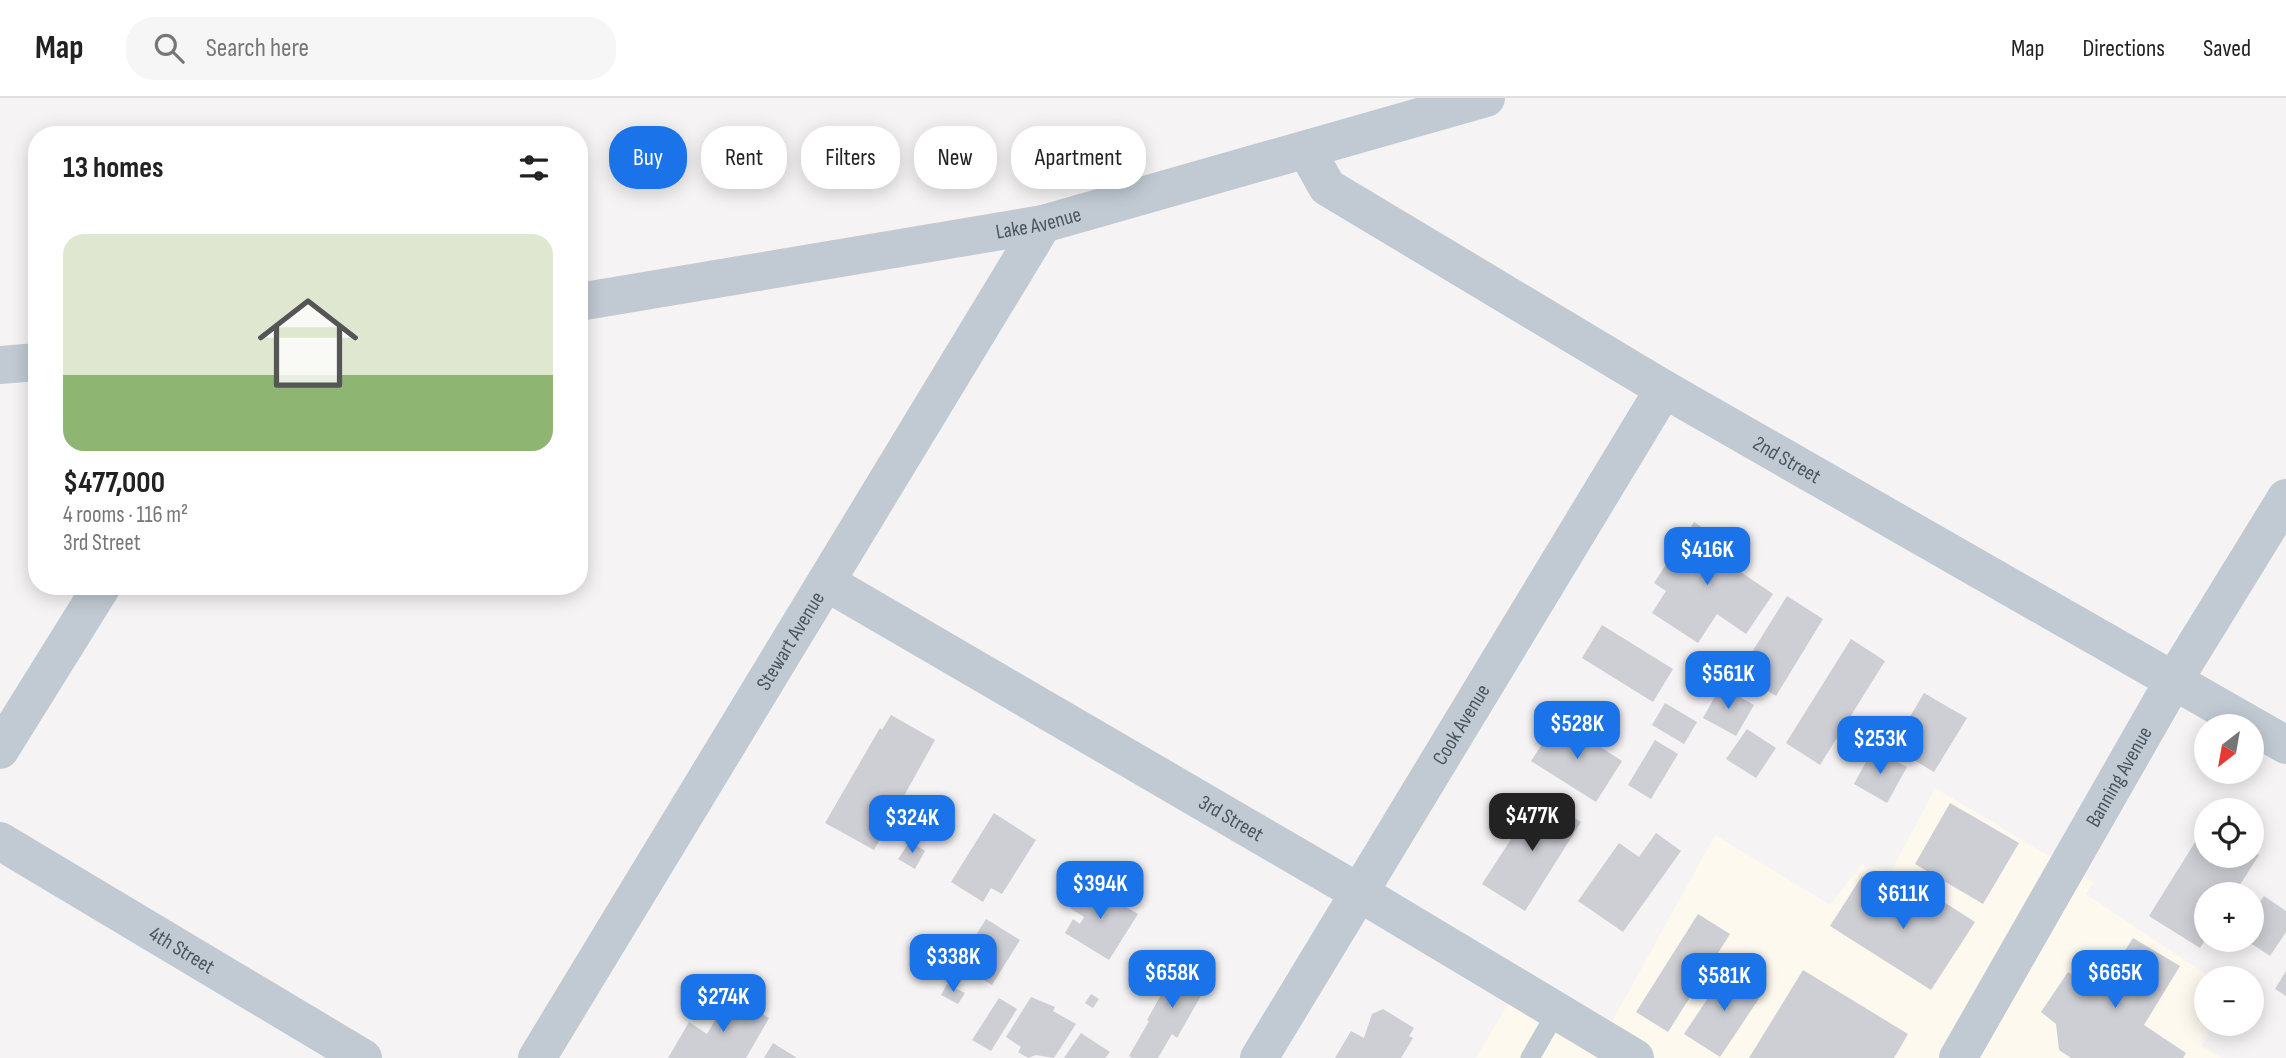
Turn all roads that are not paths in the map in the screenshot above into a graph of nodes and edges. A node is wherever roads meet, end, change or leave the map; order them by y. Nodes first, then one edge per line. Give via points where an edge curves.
1 (1486, 98) edge
2 (1307, 151) junction
3 (1043, 225) junction
4 (588, 301) edge
5 (28, 363) edge
6 (0, 365) edge
7 (1664, 389) junction
8 (2286, 498) edge
9 (826, 582) junction
10 (96, 595) edge
11 (2174, 680) junction
12 (2286, 745) edge
13 (0, 750) edge
14 (0, 841) edge
15 (1358, 892) junction
16 (1557, 1011) junction
17 (363, 1058) edge
18 (537, 1058) edge
19 (1259, 1058) edge
20 (1530, 1058) edge
21 (1635, 1058) edge
22 (1958, 1058) edge

1 - 2 street, Lake Avenue
2 - 3 street, Lake Avenue
2 - 7 street, 2nd Street via 1327,187
3 - 4 street, Lake Avenue
3 - 9 street, Stewart Avenue
5 - 6 street
7 - 11 street, 2nd Street
7 - 15 street, Cook Avenue
8 - 11 street, Banning Avenue
9 - 15 street, 3rd Street
9 - 18 street, Stewart Avenue
10 - 13 street
11 - 12 street, 2nd Street
11 - 22 street, Banning Avenue
14 - 17 street, 4th Street
15 - 16 street, 3rd Street
15 - 19 street, Cook Avenue
16 - 20 lane
16 - 21 street, 3rd Street

